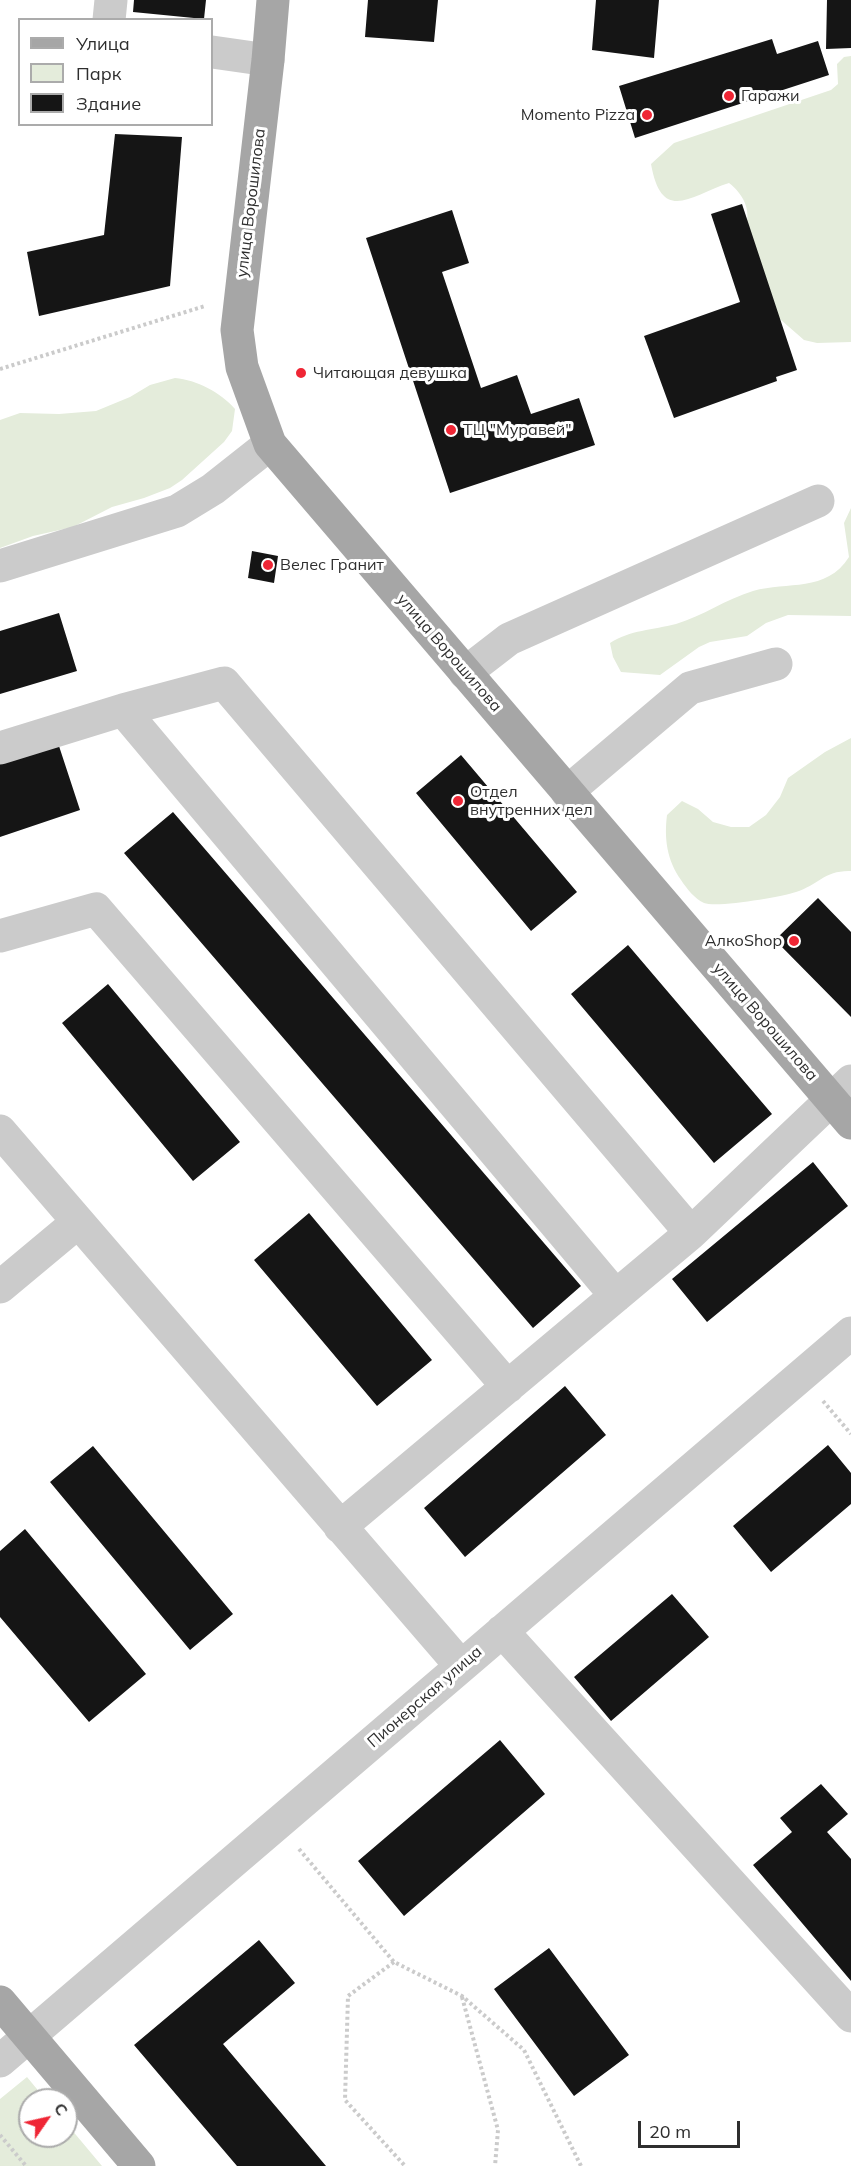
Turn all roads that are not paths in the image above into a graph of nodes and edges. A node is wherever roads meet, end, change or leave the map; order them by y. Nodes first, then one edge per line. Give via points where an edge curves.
1 (111, 0) edge
2 (273, 0) edge
3 (109, 18) edge
4 (213, 52) edge
5 (268, 60) junction
6 (270, 444) junction
7 (818, 501) dead end
8 (0, 566) edge
9 (776, 664) dead end
10 (465, 673) junction
11 (123, 710) junction
12 (0, 748) edge
13 (567, 792) junction
14 (0, 936) edge
15 (841, 1090) edge
16 (851, 1123) edge
17 (0, 1131) edge
18 (78, 1222) junction
19 (691, 1233) junction
20 (0, 1287) edge
21 (616, 1296) junction
22 (851, 1333) edge
23 (508, 1387) junction
24 (340, 1527) junction
25 (502, 1631) junction
26 (461, 1666) junction
27 (0, 2002) edge
28 (851, 2016) edge
29 (28, 2036) junction
30 (0, 2061) edge
31 (139, 2166) edge

1 - 3 street
2 - 5 main road, улица Ворошилова
4 - 5 street
5 - 6 main road, улица Ворошилова via 237,330 242,367
6 - 8 street via 213,489 177,511
6 - 10 main road, улица Ворошилова
7 - 10 street via 509,639
9 - 13 street via 690,688
10 - 13 main road, улица Ворошилова
11 - 12 street
11 - 19 street via 224,683
11 - 21 street
13 - 15 main road, улица Ворошилова
14 - 23 street via 96,909
15 - 16 main road, улица Ворошилова
15 - 19 street
17 - 18 street
18 - 20 street
18 - 24 street
19 - 21 street
21 - 23 street
22 - 25 street, Пионерская улица
23 - 24 street
24 - 26 street
25 - 26 street, Пионерская улица
25 - 28 street
26 - 29 street, Пионерская улица
27 - 29 main road
29 - 30 street, Пионерская улица
29 - 31 main road

